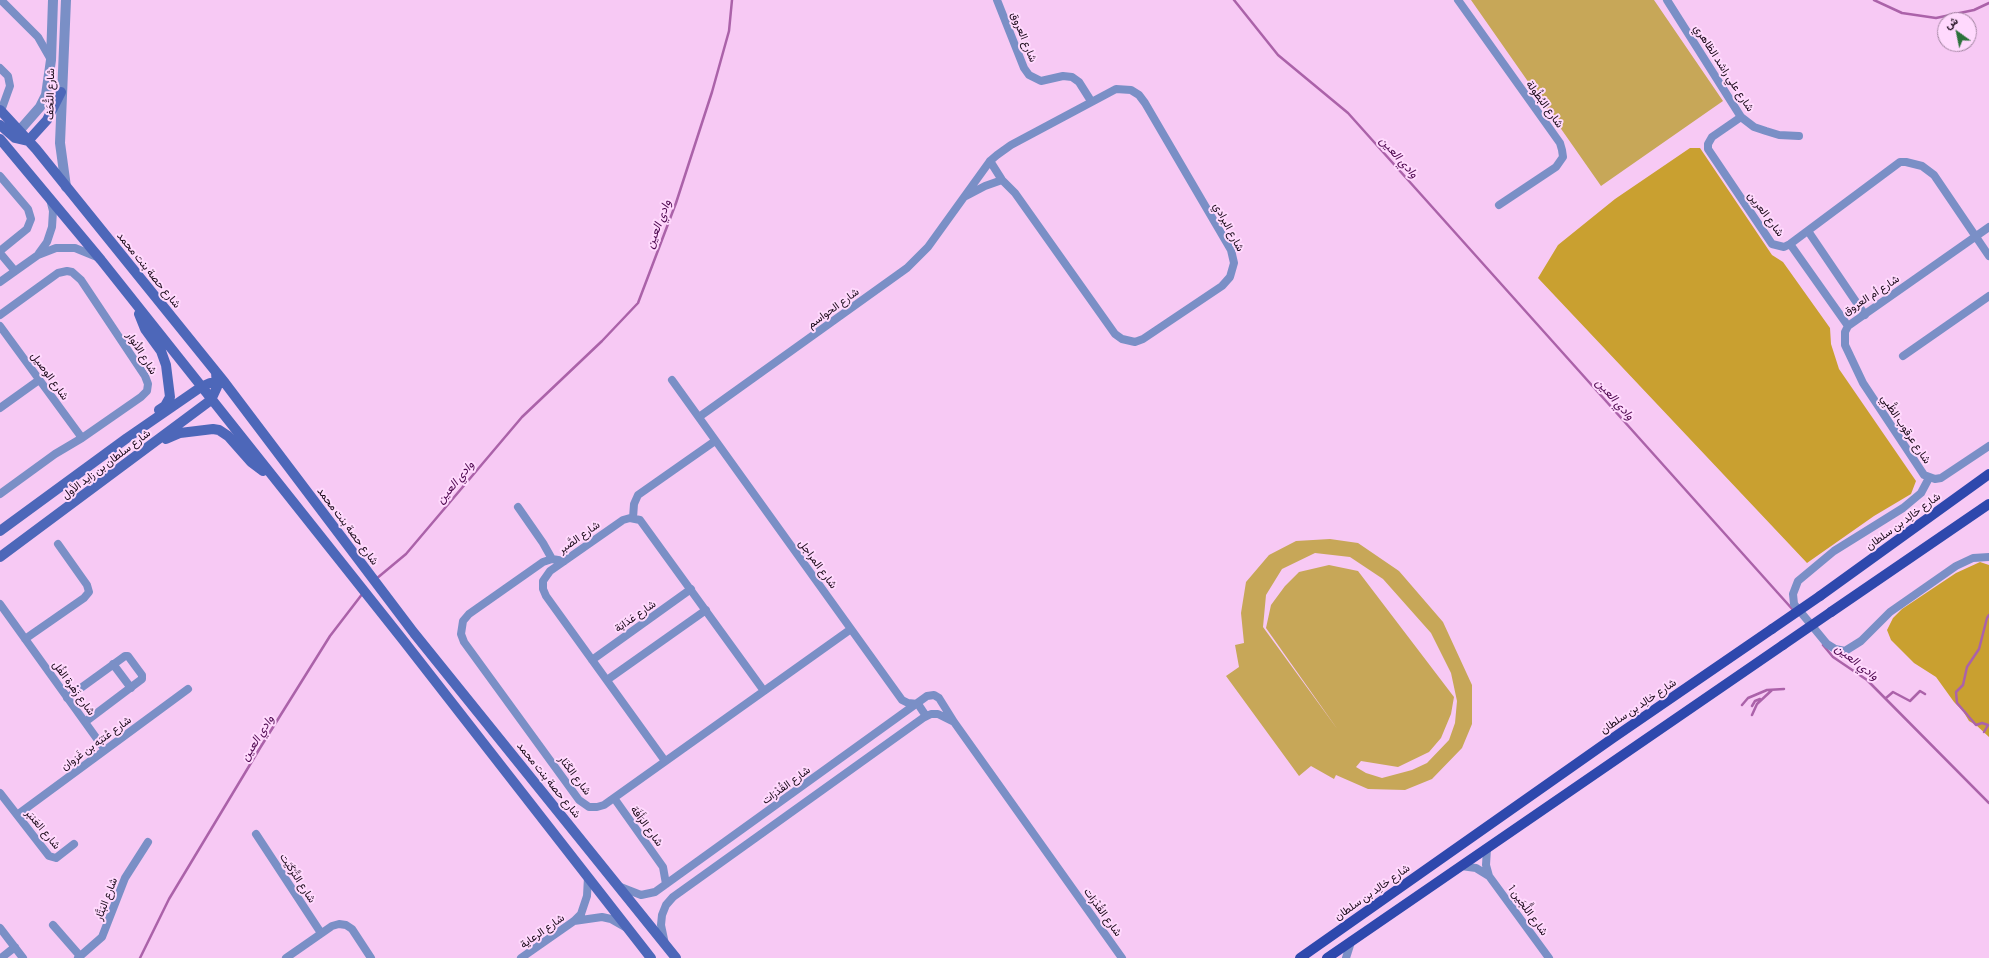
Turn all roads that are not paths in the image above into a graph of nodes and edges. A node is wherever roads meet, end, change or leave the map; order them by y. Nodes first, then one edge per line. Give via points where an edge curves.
1 (1, 0) edge
2 (53, 0) edge
3 (66, 0) edge
4 (997, 0) edge
5 (1458, 0) edge
6 (1667, 0) edge
7 (52, 28) junction
8 (33, 32) junction
9 (51, 60) junction
10 (0, 68) edge
11 (61, 92) junction
12 (1091, 102) junction
13 (0, 110) edge
14 (1741, 117) junction
15 (0, 125) edge
16 (16, 134) junction
17 (1799, 136) dead end
18 (0, 139) edge
19 (28, 141) junction
20 (14, 155) junction
21 (990, 161) junction
22 (0, 176) edge
23 (1002, 180) junction
24 (66, 187) junction
25 (49, 196) junction
26 (962, 199) junction
27 (1499, 205) dead end
28 (1989, 227) edge
29 (1808, 231) junction
30 (1976, 237) junction
31 (1790, 244) junction
32 (0, 252) edge
33 (38, 255) junction
34 (1989, 256) edge
35 (101, 260) junction
36 (15, 271) junction
37 (0, 282) edge
38 (1989, 296) edge
39 (137, 306) junction
40 (0, 315) edge
41 (1865, 315) junction
42 (0, 326) edge
43 (1848, 326) junction
44 (1903, 356) dead end
45 (39, 380) junction
46 (672, 380) dead end
47 (221, 383) junction
48 (201, 387) junction
49 (211, 400) junction
50 (0, 408) edge
51 (699, 417) junction
52 (82, 438) junction
53 (127, 438) junction
54 (715, 441) junction
55 (1989, 446) edge
56 (124, 466) junction
57 (1989, 469) edge
58 (1989, 474) edge
59 (272, 476) junction
60 (1929, 478) junction
61 (1969, 488) junction
62 (0, 494) edge
63 (1986, 506) edge
64 (518, 507) dead end
65 (633, 518) junction
66 (0, 531) edge
67 (58, 544) dead end
68 (0, 557) edge
69 (1989, 557) edge
70 (552, 559) junction
71 (564, 561) junction
72 (691, 589) junction
73 (0, 604) edge
74 (706, 610) junction
75 (851, 629) junction
76 (25, 639) junction
77 (592, 660) junction
78 (113, 664) junction
79 (607, 680) junction
80 (131, 688) junction
81 (188, 689) dead end
82 (764, 691) junction
83 (67, 698) junction
84 (902, 700) junction
85 (941, 700) junction
86 (918, 704) junction
87 (930, 715) junction
88 (902, 716) junction
89 (85, 722) junction
90 (954, 722) junction
91 (105, 750) junction
92 (665, 761) junction
93 (0, 793) edge
94 (614, 798) junction
95 (17, 815) junction
96 (256, 834) dead end
97 (148, 842) dead end
98 (74, 844) dead end
99 (1487, 848) junction
100 (705, 856) junction
101 (1461, 866) junction
102 (663, 867) junction
103 (713, 868) junction
104 (681, 873) junction
105 (1489, 876) junction
106 (588, 877) junction
107 (666, 884) junction
108 (618, 886) junction
109 (574, 921) junction
110 (53, 925) dead end
111 (627, 927) junction
112 (0, 928) edge
113 (321, 933) junction
114 (1350, 942) junction
115 (665, 945) junction
116 (15, 947) junction
117 (79, 957) edge
118 (1, 958) edge
119 (24, 958) edge
120 (286, 958) edge
121 (371, 958) edge
122 (521, 958) edge
123 (651, 958) edge
124 (676, 958) edge
125 (1122, 958) edge
126 (1300, 958) edge
127 (1327, 958) edge
128 (1346, 958) edge
129 (1549, 958) edge

1 - 8 street
2 - 7 street, شارع التُّحَف
3 - 11 street, شارع التُّحَف
4 - 12 street, شارع العروق via 1029,75 1041,81 1063,76 1072,77 1080,82
5 - 27 street, شارع البُطُولة via 1560,143 1562,150 1563,157 1556,167
6 - 14 street, شارع علي راشد الظاهري
7 - 8 street via 42,34
7 - 9 street, شارع التُّحَف
8 - 9 street via 42,42
9 - 16 street, شارع التُّحَف via 49,81 40,107
10 - 13 street via 10,80 10,86
11 - 19 main road via 47,120
11 - 24 street, شارع التُّحَف via 60,152
12 - 21 street, شارع البرادي via 1011,145
12 - 23 street, شارع البرادي via 1121,88 1136,92 1143,98 1231,250 1234,267 1227,282 1143,339 1135,342 1122,339 1115,334 1015,193
13 - 16 main road, شارع حصة بنت محمد
14 - 17 street, شارع علي راشد الظاهري via 1754,127 1766,131
14 - 31 street, شارع العرين via 1712,137 1708,144 1710,154 1772,244 1784,247
15 - 16 main road
16 - 19 main road, شارع حصة بنت محمد
16 - 20 main road via 12,146
18 - 20 main road
19 - 24 main road, شارع حصة بنت محمد
20 - 25 main road
21 - 23 street, شارع البرادي
21 - 26 street, شارع البرادي
22 - 32 street via 28,209 31,219 27,229
23 - 26 street
24 - 47 main road, شارع حصة بنت محمد via 216,372
25 - 33 street via 53,211 52,227 47,242
25 - 35 main road
26 - 51 street, شارع الحواسم via 928,247 907,268
28 - 30 street, شارع أم العروق
29 - 30 street, شارع العرين via 1900,162 1922,166 1934,175
29 - 31 street, شارع العرين
29 - 41 street
30 - 34 street
30 - 41 street, شارع أم العروق
31 - 43 street, شارع أم العروق
32 - 36 street
33 - 35 street via 56,248 70,248 84,251
33 - 36 street
35 - 39 main road
36 - 37 street
38 - 44 street
39 - 48 main road
39 - 53 main road via 145,329 163,356 170,392 165,406 141,422
40 - 52 street, شارع الأنوار via 58,273 72,272 81,280 145,376 148,388 144,394
41 - 43 street, شارع أم العروق
42 - 45 street, شارع الوصيل
43 - 60 street, شارع عرقوب الظَّبِي via 1845,332 1845,345 1863,383 1924,475
45 - 50 street
45 - 52 street, شارع الوصيل
46 - 51 street, شارع المراجل
47 - 48 main road, شارع سلطان بن زايد الأول
47 - 49 main road
47 - 108 main road, شارع حصة بنت محمد via 414,633
48 - 49 main road
48 - 53 main road, شارع سلطان بن زايد الأول
49 - 56 main road, شارع سلطان بن زايد الأول
49 - 59 main road
51 - 54 street, شارع المراجل
52 - 62 street, شارع الأنوار via 55,454
53 - 66 main road, شارع سلطان بن زايد الأول
54 - 65 street via 638,495
54 - 75 street, شارع المراجل
55 - 60 street, شارع عرقوب الظَّبِي via 1941,478
56 - 59 main road via 174,435 213,429 224,432 251,462
56 - 68 main road, شارع سلطان بن زايد الأول
57 - 61 street
58 - 61 main road, شارع خالِد بن سلطان
59 - 106 main road
60 - 69 street via 1921,493 1903,508 1834,551 1798,582 1793,594 1794,604 1827,644 1845,651 1861,641 1890,612 1956,566 1972,558
61 - 126 main road, شارع خالِد بن سلطان, bridge via 1820,596
63 - 99 main road, bridge
64 - 70 street via 544,543
65 - 71 street, شارع الصَّبر via 623,520
65 - 72 street via 645,525
67 - 76 street via 89,592
70 - 71 street
70 - 94 street, شارع الكَنَار via 543,562 469,614 463,621 461,634 464,642 579,800 589,807 597,807
71 - 77 street, شارع الصَّبر via 547,574 543,588 546,596
72 - 74 street
72 - 77 street, شارع عَدَابَة
73 - 76 street, شارع زَهْرة الفُل
74 - 79 street
74 - 82 street
75 - 82 street, شارع الكَنَار
75 - 84 street, شارع المراجل
76 - 83 street, شارع زَهْرة الفُل
77 - 79 street, شارع الصَّبر
78 - 80 street
78 - 80 street via 127,655 142,675 142,680
78 - 83 street
79 - 92 street, شارع الصَّبر
80 - 89 street
81 - 91 street, شارع عُتبَه بن غَزوان
82 - 92 street, شارع الكَنَار
83 - 89 street, شارع زَهْرة الفُل
84 - 86 street
84 - 88 street
85 - 86 street, شارع القُدْرَات via 937,696 929,695
85 - 87 street via 939,708
85 - 90 street, شارع القُدْرَات
86 - 87 street
86 - 88 street, شارع القُدْرَات
87 - 90 street via 943,715
87 - 103 street
88 - 100 street, شارع القُدْرَات
89 - 91 street, شارع زَهْرة الفُل
90 - 125 street, شارع القُدْرَات
91 - 95 street, شارع عُتبَه بن غَزوان
92 - 94 street, شارع الكَنَار
93 - 95 street, شارع العَنبَر
94 - 102 street, شارع الرَأَفَة
95 - 98 street, شارع العَنبَر via 50,858 56,858
96 - 113 street, شارع التَّرْكَيْت
97 - 117 street, شارع البَتَّار via 125,878 102,938
99 - 101 main road
99 - 105 street, شارع اللُّجَين 1 via 1486,865
100 - 103 street
100 - 104 street, شارع القُدْرَات
101 - 105 street, شارع اللُّجَين 1 via 1476,868
101 - 114 main road
102 - 104 street
102 - 107 street, شارع الرَأَفَة
103 - 115 street via 666,905 661,920
104 - 107 street, شارع القُدْرَات
105 - 129 street, شارع اللُّجَين 1
106 - 109 street, شارع الرعاية via 589,887 585,905
106 - 111 main road
107 - 108 street, شارع القُدْرَات via 646,895 636,894
108 - 115 main road, شارع حصة بنت محمد
109 - 111 street, شارع الرعاية via 602,917
109 - 122 street, شارع الرعاية
110 - 117 street
111 - 123 main road
112 - 116 street
113 - 120 street
113 - 121 street via 335,925 346,925 352,929
114 - 127 main road
114 - 128 street
115 - 124 main road, شارع حصة بنت محمد
116 - 118 street
116 - 119 street

